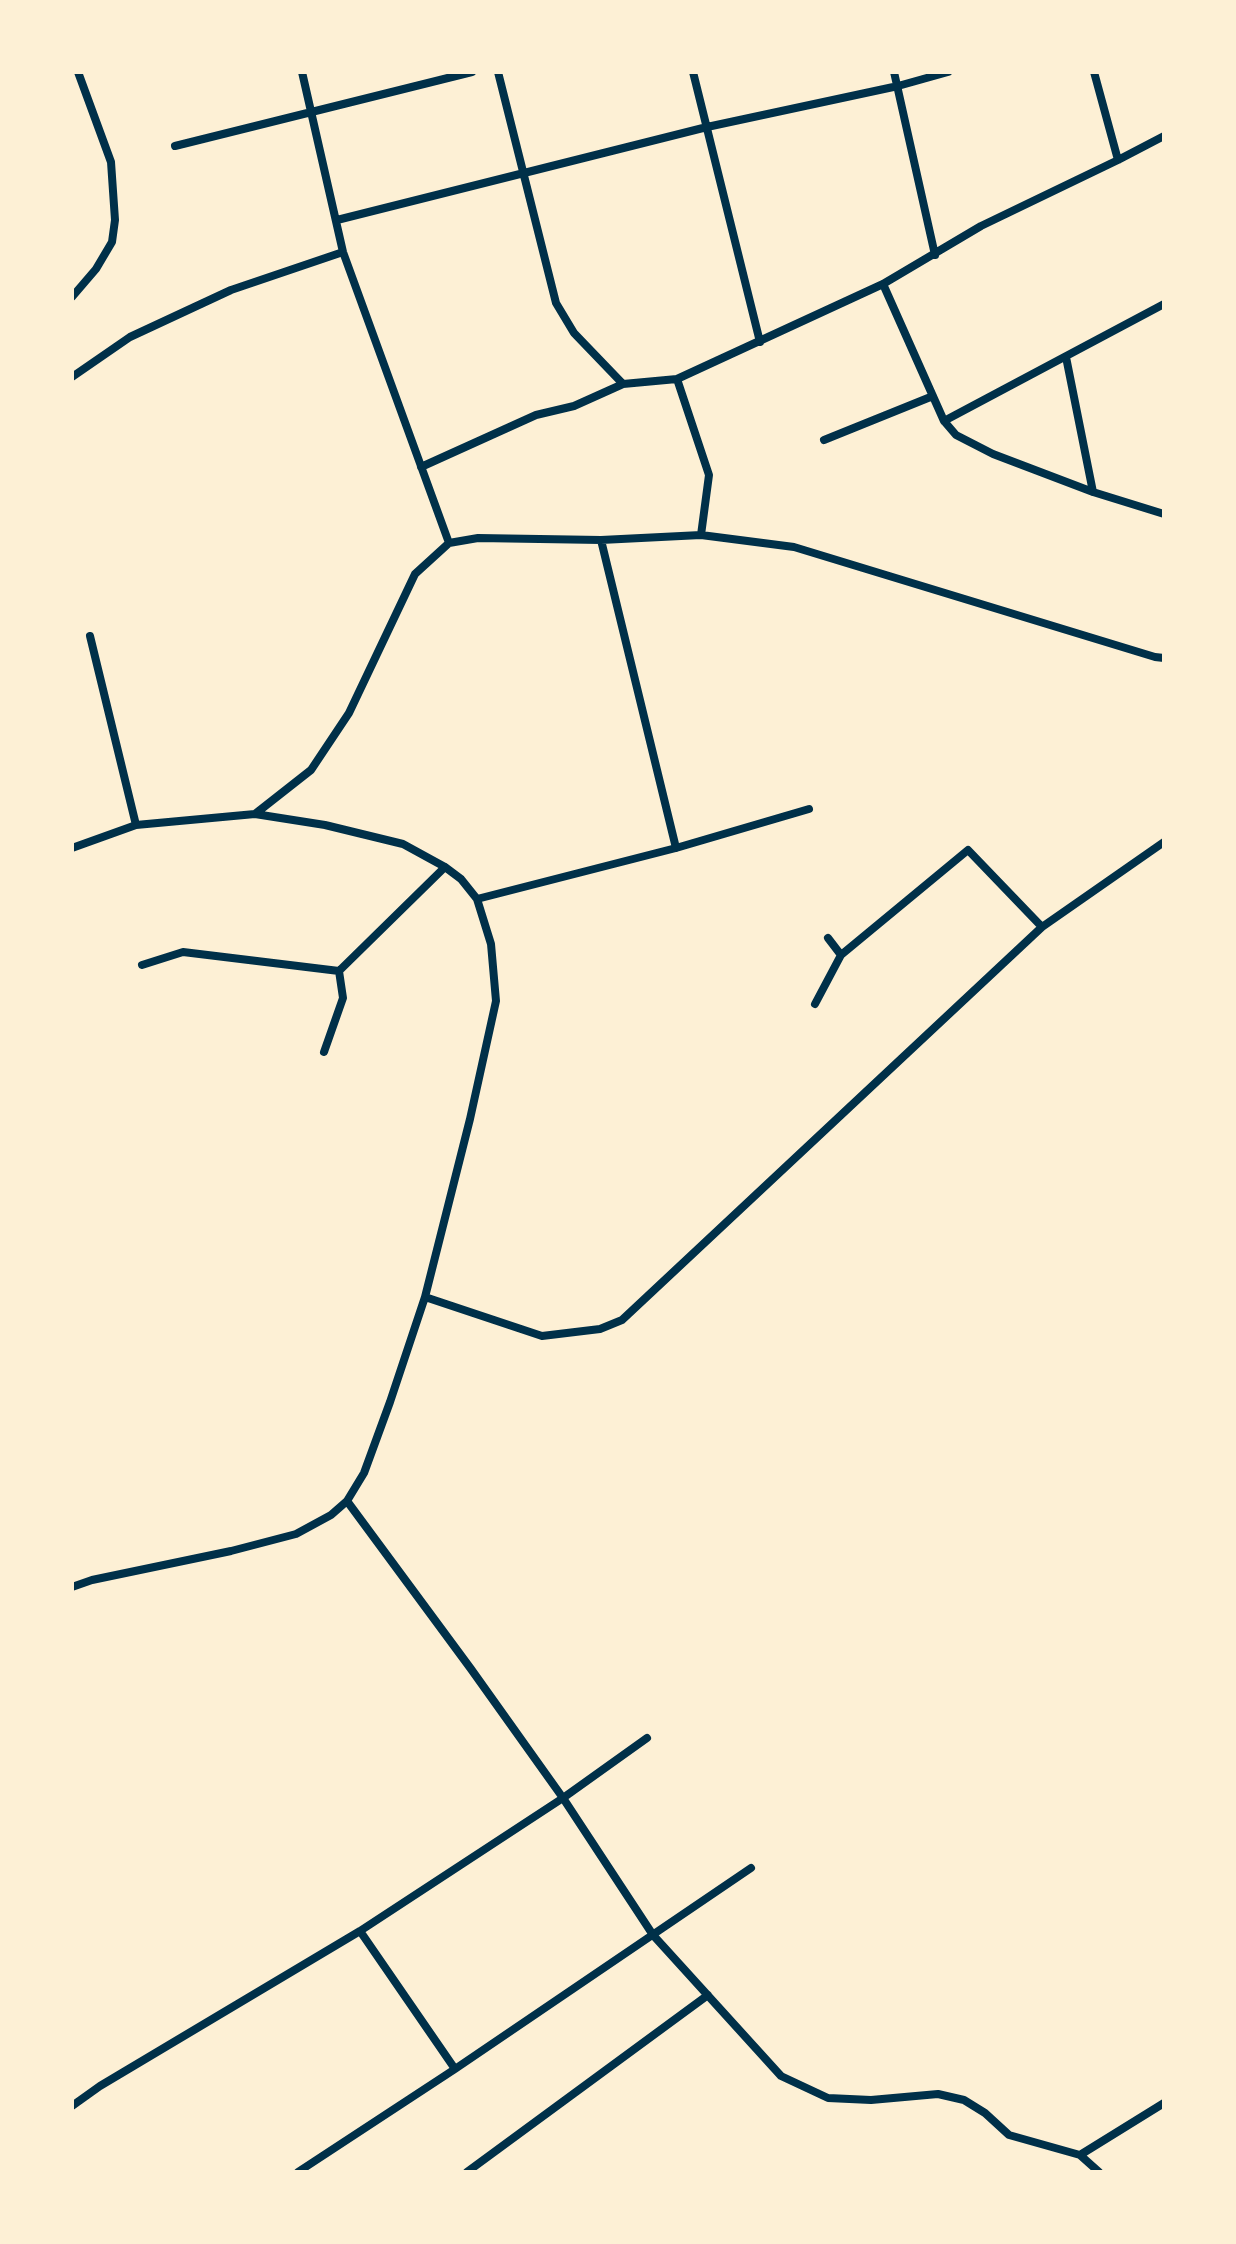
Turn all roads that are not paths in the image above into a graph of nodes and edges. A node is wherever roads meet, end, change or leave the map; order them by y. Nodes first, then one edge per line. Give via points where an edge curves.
1 (78, 72) edge
2 (302, 72) edge
3 (472, 72) edge
4 (498, 72) edge
5 (693, 72) edge
6 (894, 72) edge
7 (948, 72) edge
8 (1094, 72) edge
9 (898, 86) junction
10 (312, 111) junction
11 (707, 127) junction
12 (1164, 136) edge
13 (175, 146) dead end
14 (1118, 160) junction
15 (522, 174) junction
16 (337, 220) junction
17 (343, 252) junction
18 (935, 255) junction
19 (883, 284) junction
20 (72, 297) edge
21 (1164, 304) edge
22 (760, 342) junction
23 (1066, 357) junction
24 (72, 377) edge
25 (677, 379) junction
26 (623, 384) junction
27 (933, 396) junction
28 (944, 421) junction
29 (824, 440) dead end
30 (421, 467) junction
31 (1093, 492) junction
32 (1164, 514) edge
33 (701, 535) junction
34 (601, 540) junction
35 (449, 543) junction
36 (90, 636) dead end
37 (1164, 658) edge
38 (809, 809) dead end
39 (255, 814) junction
40 (136, 825) junction
41 (1164, 842) edge
42 (72, 848) edge
43 (676, 848) junction
44 (445, 867) junction
45 (477, 899) junction
46 (1042, 927) junction
47 (828, 938) dead end
48 (841, 955) junction
49 (142, 965) dead end
50 (339, 971) junction
51 (815, 1004) dead end
52 (324, 1052) dead end
53 (425, 1297) junction
54 (347, 1501) junction
55 (72, 1587) edge
56 (647, 1738) dead end
57 (563, 1798) junction
58 (751, 1868) dead end
59 (360, 1931) junction
60 (653, 1935) junction
61 (708, 1995) junction
62 (455, 2069) junction
63 (1164, 2103) edge
64 (72, 2106) edge
65 (1080, 2155) junction
66 (298, 2172) edge
67 (467, 2172) edge
68 (1099, 2172) edge

1 - 20 street via 111,162 115,220 112,242
2 - 10 street
3 - 10 street
4 - 15 street
5 - 11 street
6 - 9 street
7 - 9 street
8 - 14 street
9 - 11 street
9 - 18 street
10 - 13 street
10 - 16 street
11 - 15 street
11 - 22 street
12 - 14 street
14 - 18 street via 981,226
15 - 16 street
15 - 26 street via 556,303 574,333
16 - 17 street
17 - 24 street via 231,290 130,337
17 - 30 street
18 - 19 street
19 - 22 street
19 - 27 street
21 - 23 street
22 - 25 street
23 - 28 street
23 - 31 street
25 - 26 street
25 - 33 street via 709,475
26 - 30 street via 574,406 536,415
27 - 28 street
27 - 29 street
28 - 31 street via 956,435 993,454
30 - 35 street
31 - 32 street
33 - 34 street
33 - 37 street via 794,547
34 - 35 street via 478,538
34 - 43 street
35 - 39 street via 415,574 349,713 311,770
36 - 40 street
38 - 43 street
39 - 40 street
39 - 44 street via 403,844
40 - 42 street
41 - 46 street
43 - 45 street
44 - 45 street
44 - 50 street
45 - 53 street via 491,944 496,1001
46 - 48 street via 968,850
46 - 53 street via 622,1320 600,1329 542,1336
47 - 48 street
48 - 51 street
49 - 50 street via 183,952
50 - 52 street via 343,998
53 - 54 street via 364,1473
54 - 55 street via 296,1534
54 - 57 street
56 - 57 street
57 - 59 street
57 - 60 street
58 - 60 street
59 - 62 street
59 - 64 street
60 - 61 street
60 - 62 street
61 - 65 street via 781,2076 828,2098 938,2094 964,2100 1009,2135
61 - 67 street
62 - 66 street
63 - 65 street
65 - 68 street

